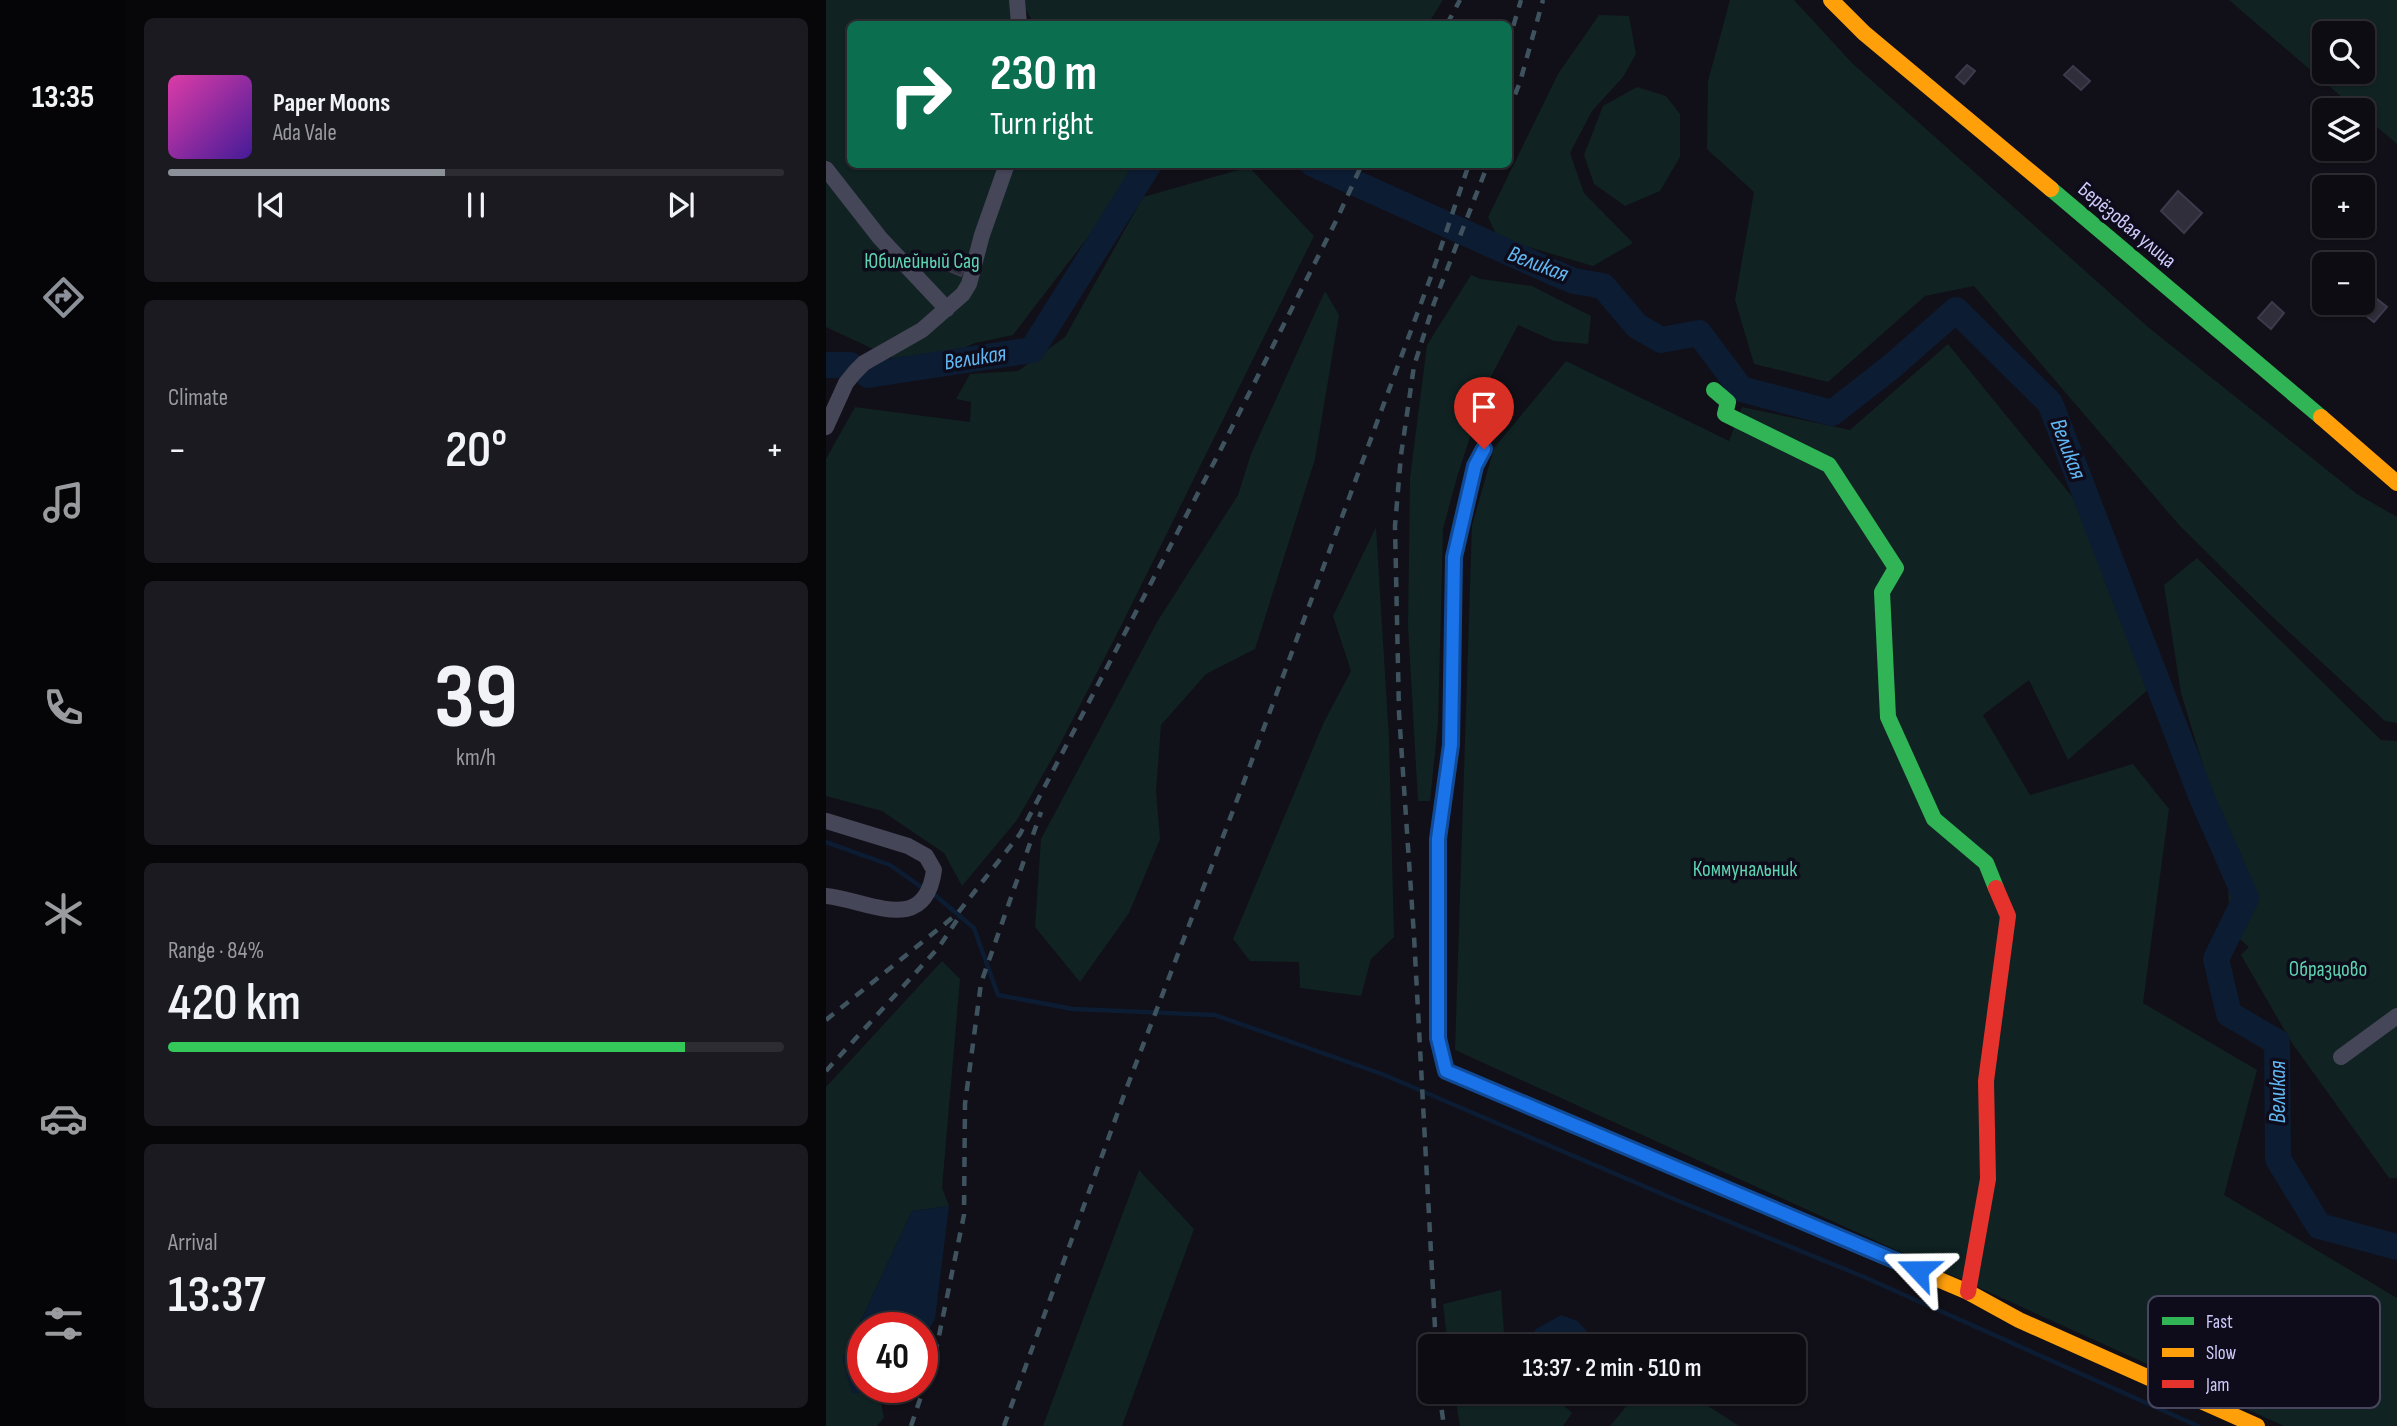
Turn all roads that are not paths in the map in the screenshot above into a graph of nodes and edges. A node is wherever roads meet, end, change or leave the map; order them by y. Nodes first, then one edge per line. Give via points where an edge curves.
1 (1017, 0) edge
2 (1831, 0) edge
3 (1019, 21) edge
4 (1006, 168) edge
5 (826, 169) edge
6 (947, 310) junction
7 (1714, 390) dead end
8 (826, 427) edge
9 (1484, 449) dead end
10 (2397, 483) edge
11 (826, 821) edge
12 (826, 896) edge
13 (2397, 1016) edge
14 (2341, 1057) dead end
15 (1968, 1292) junction
16 (2148, 1377) edge
17 (2217, 1408) edge
18 (2257, 1426) edge

1 - 3 street
2 - 10 street, Берёзовая улица via 1864,33
4 - 6 street via 969,284
5 - 6 street via 880,238
6 - 8 street via 864,363 846,383
7 - 15 street via 1728,402 1725,414 1829,465 1896,568 1882,592 1888,717 1934,819 1986,863 2008,916 1986,1081 1988,1179
9 - 15 street via 1475,466 1454,557 1451,745 1438,839 1438,1038 1446,1071
11 - 12 street via 908,846 926,856 934,870 929,893 914,907 882,909
13 - 14 street
15 - 16 street
17 - 18 street

